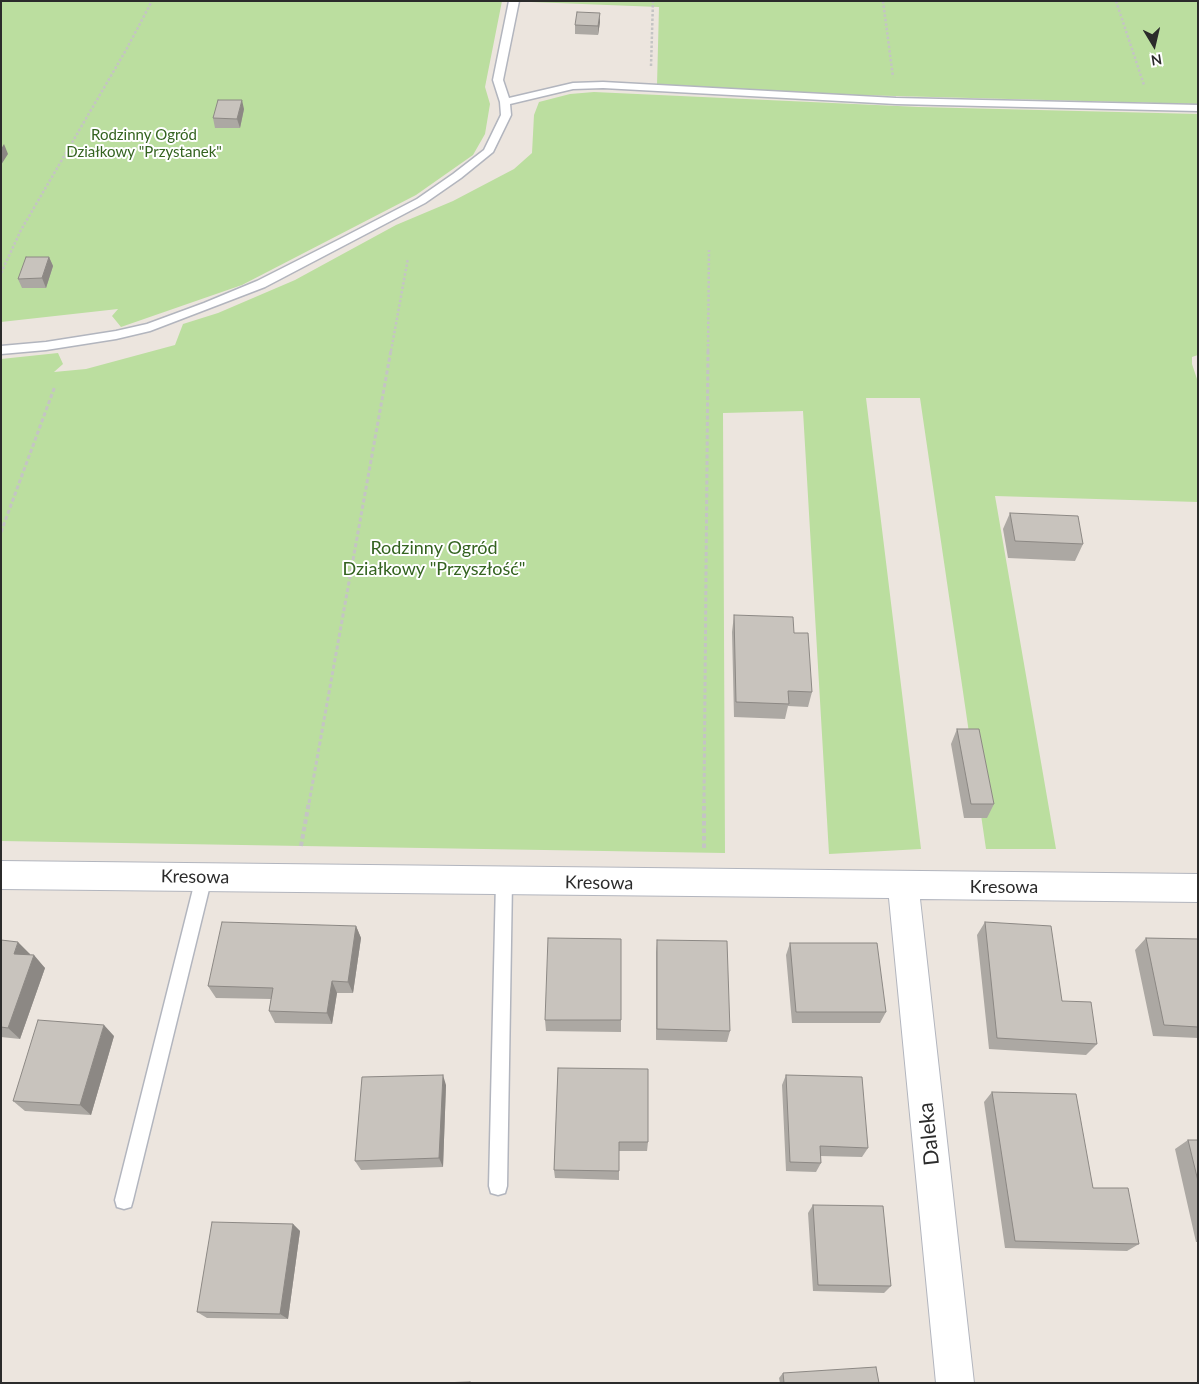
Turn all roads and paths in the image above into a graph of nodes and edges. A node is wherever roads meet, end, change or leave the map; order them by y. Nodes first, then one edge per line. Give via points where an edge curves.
1 (152, 1) edge
2 (514, 1) edge
3 (653, 1) edge
4 (883, 1) edge
5 (1116, 1) edge
6 (650, 88) junction
7 (896, 101) junction
8 (505, 102) junction
9 (1151, 107) junction
10 (1198, 108) edge
11 (709, 250) dead end
12 (408, 258) dead end
13 (1, 273) edge
14 (1, 350) edge
15 (55, 386) dead end
16 (1, 532) edge
17 (1, 875) edge
18 (204, 877) junction
19 (295, 878) junction
20 (504, 881) junction
21 (704, 884) junction
22 (902, 886) junction
23 (1198, 888) edge
24 (498, 1186) dead end
25 (124, 1200) dead end
26 (955, 1383) edge

1 - 13 path via 21,230
2 - 8 lane via 498,80
3 - 6 path
4 - 7 path
5 - 9 path
6 - 7 lane
6 - 8 lane via 573,86
7 - 9 lane
8 - 14 lane via 506,114 496,141 488,152 457,176 421,201 261,284 150,327 79,341
9 - 10 lane
11 - 21 path
12 - 19 path
15 - 16 path
17 - 18 street, Kresowa
18 - 19 street, Kresowa
18 - 25 lane
19 - 20 street, Kresowa
20 - 21 street, Kresowa
20 - 24 lane
21 - 22 street, Kresowa
22 - 23 street, Kresowa
22 - 26 street, Daleka

